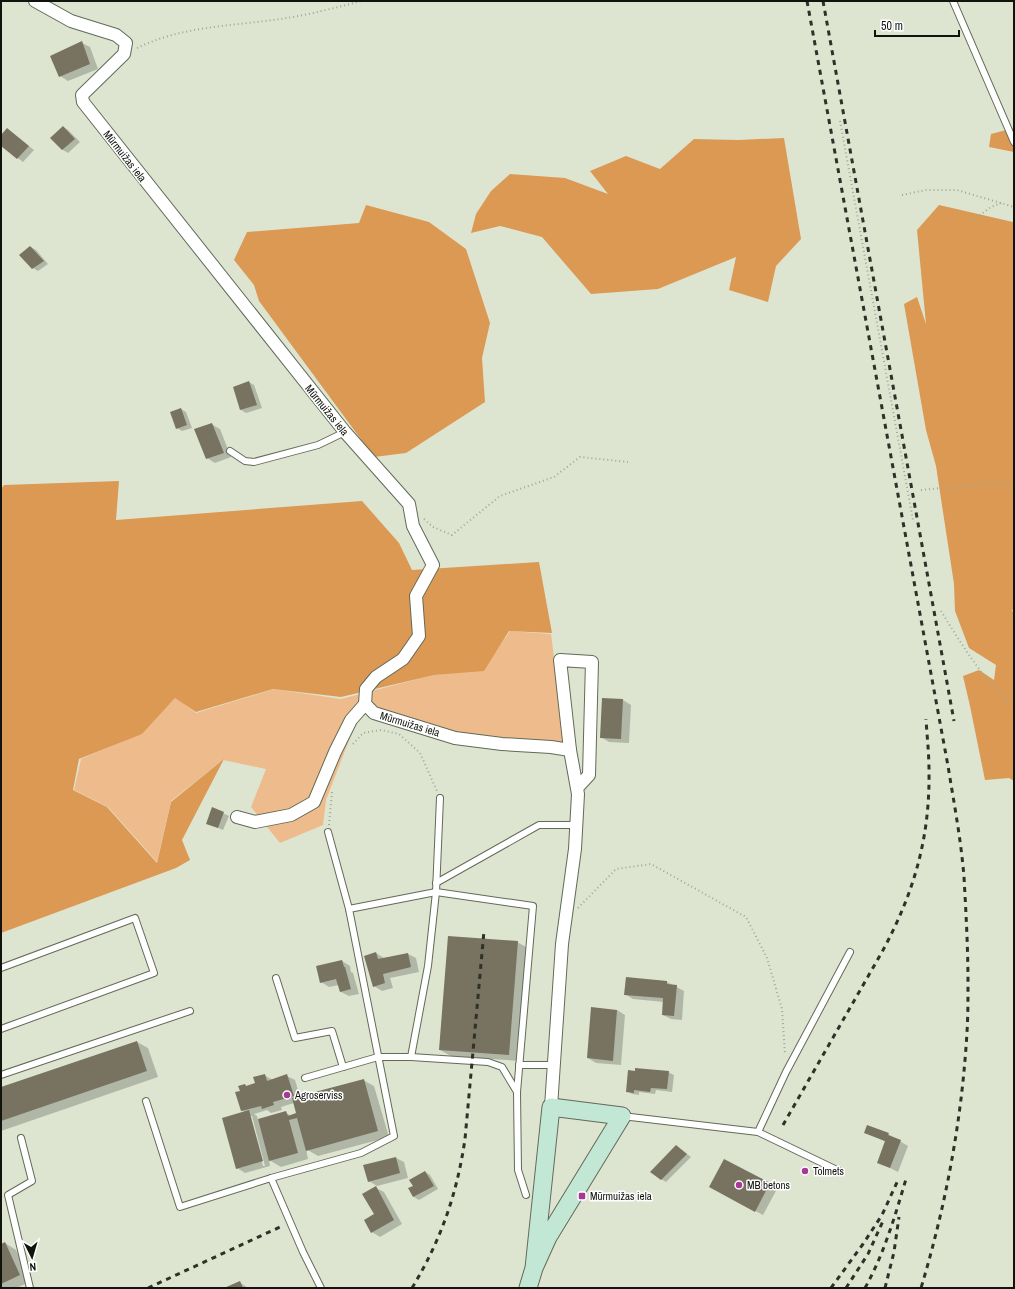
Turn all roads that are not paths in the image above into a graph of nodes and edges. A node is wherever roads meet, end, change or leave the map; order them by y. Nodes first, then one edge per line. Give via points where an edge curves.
1 (35, 1) edge
2 (953, 1) edge
3 (1014, 142) edge
4 (345, 432) junction
5 (230, 451) dead end
6 (365, 704) junction
7 (570, 750) junction
8 (577, 788) junction
9 (440, 798) road end
10 (236, 817) dead end
11 (576, 825) junction
12 (328, 832) road end
13 (436, 882) junction
14 (436, 892) junction
15 (349, 909) junction
16 (850, 952) dead end
17 (1, 968) edge
18 (276, 978) dead end
19 (190, 1011) dead end
20 (1, 1029) edge
21 (378, 1057) junction
22 (411, 1057) junction
23 (519, 1065) junction
24 (554, 1065) junction
25 (343, 1067) junction
26 (1, 1075) edge
27 (305, 1078) dead end
28 (517, 1092) junction
29 (146, 1101) dead end
30 (551, 1107) junction
31 (622, 1116) junction
32 (758, 1132) junction
33 (21, 1138) dead end
34 (839, 1171) dead end
35 (271, 1178) junction
36 (526, 1195) dead end
37 (534, 1268) junction
38 (30, 1288) edge
39 (321, 1288) edge
40 (528, 1288) edge

1 - 4 street, Mūrmuižas iela via 72,21 116,34 126,43 124,54 82,95 83,102
2 - 3 lane
4 - 5 lane via 318,445 254,462 245,461
4 - 6 street, Mūrmuižas iela via 409,504 412,526 433,565 416,596 419,636 403,659 376,677 366,689
6 - 7 street, Mūrmuižas iela via 374,713 455,738
6 - 10 street via 351,720 314,802 291,815 255,822
7 - 8 street
7 - 8 street via 560,660 592,662 589,774
8 - 11 street
9 - 13 lane
11 - 13 lane via 539,825
11 - 24 street via 562,944
12 - 15 lane
13 - 14 lane
14 - 15 lane
14 - 22 lane via 428,966
14 - 23 lane via 533,906
15 - 21 lane
16 - 32 lane via 786,1072
17 - 20 lane via 135,918 154,973
18 - 25 lane via 295,1038 332,1031
19 - 26 lane
21 - 22 lane
21 - 25 lane
21 - 35 lane via 394,1136 361,1153
22 - 28 lane via 488,1062 502,1067
23 - 24 lane
23 - 28 lane
24 - 30 street
25 - 27 lane
28 - 36 lane via 518,1170
29 - 35 lane via 180,1207
30 - 31 street
30 - 37 street
31 - 32 lane
31 - 37 street via 548,1237
32 - 34 lane
33 - 38 lane via 32,1181 8,1195
35 - 39 lane
37 - 40 street

